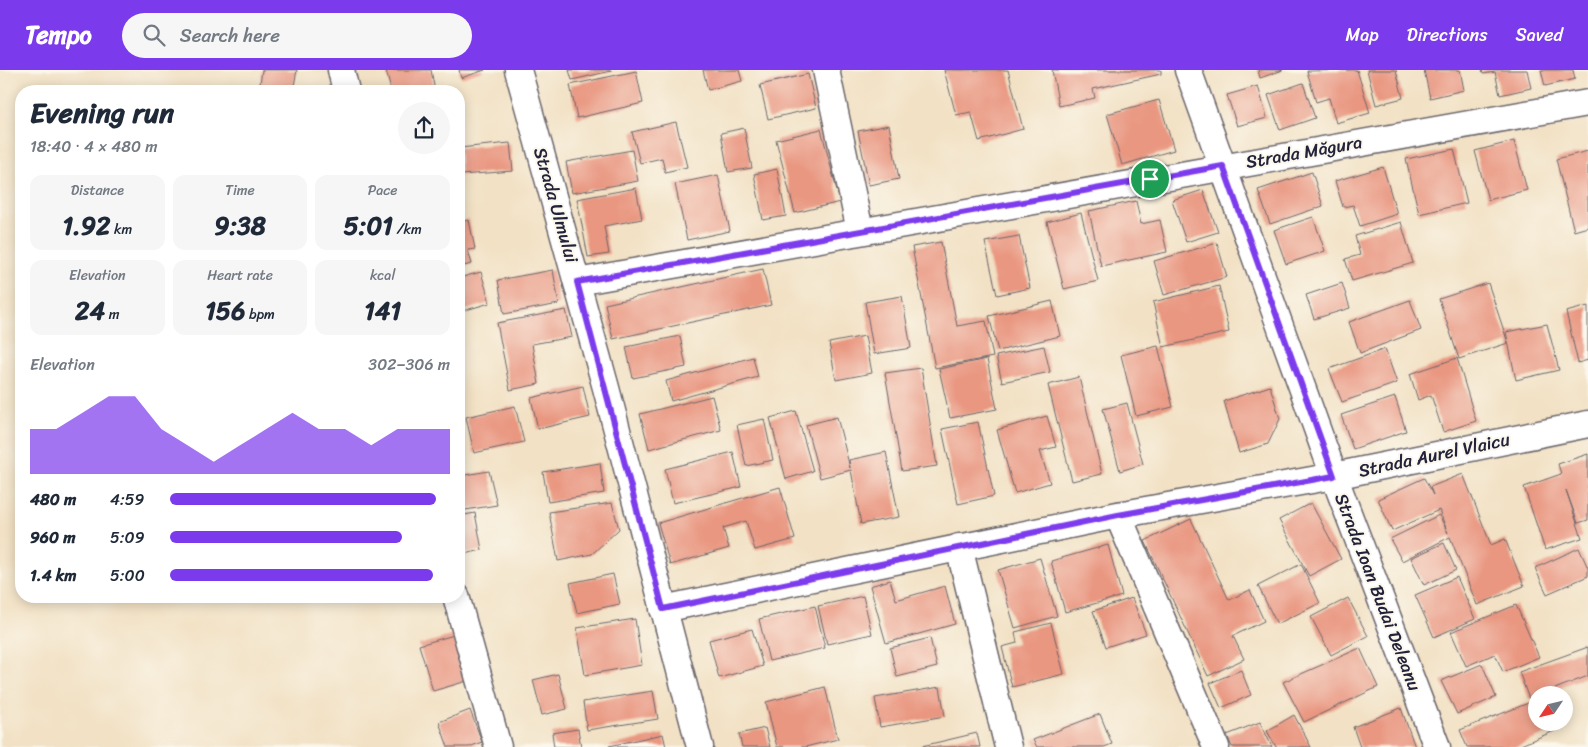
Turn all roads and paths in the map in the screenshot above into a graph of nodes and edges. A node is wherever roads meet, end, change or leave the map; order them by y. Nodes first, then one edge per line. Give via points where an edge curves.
1 (341, 70) edge
2 (518, 70) edge
3 (826, 70) edge
4 (1188, 70) edge
5 (345, 85) edge
6 (1588, 103) edge
7 (1223, 166) junction
8 (860, 231) junction
9 (577, 282) junction
10 (1588, 424) edge
11 (1334, 476) junction
12 (1118, 515) junction
13 (959, 547) junction
14 (458, 603) edge
15 (663, 609) junction
16 (498, 747) edge
17 (700, 747) edge
18 (1008, 747) edge
19 (1216, 747) edge
20 (1437, 747) edge

1 - 5 street
2 - 9 street, Strada Ulmului
3 - 8 street
4 - 7 street, Strada Ioan Budai Deleanu
6 - 7 street, Strada Măgura
7 - 8 street, Strada Măgura
7 - 11 street, Strada Ioan Budai Deleanu
8 - 9 street, Strada Măgura
9 - 15 street, Strada Ulmului
10 - 11 street, Strada Aurel Vlaicu
11 - 12 street, Strada Aurel Vlaicu
11 - 20 street, Strada Ioan Budai Deleanu
12 - 13 street, Strada Aurel Vlaicu
12 - 19 street
13 - 15 street, Strada Aurel Vlaicu
13 - 18 street
14 - 16 street
15 - 17 street, Strada Ulmului

